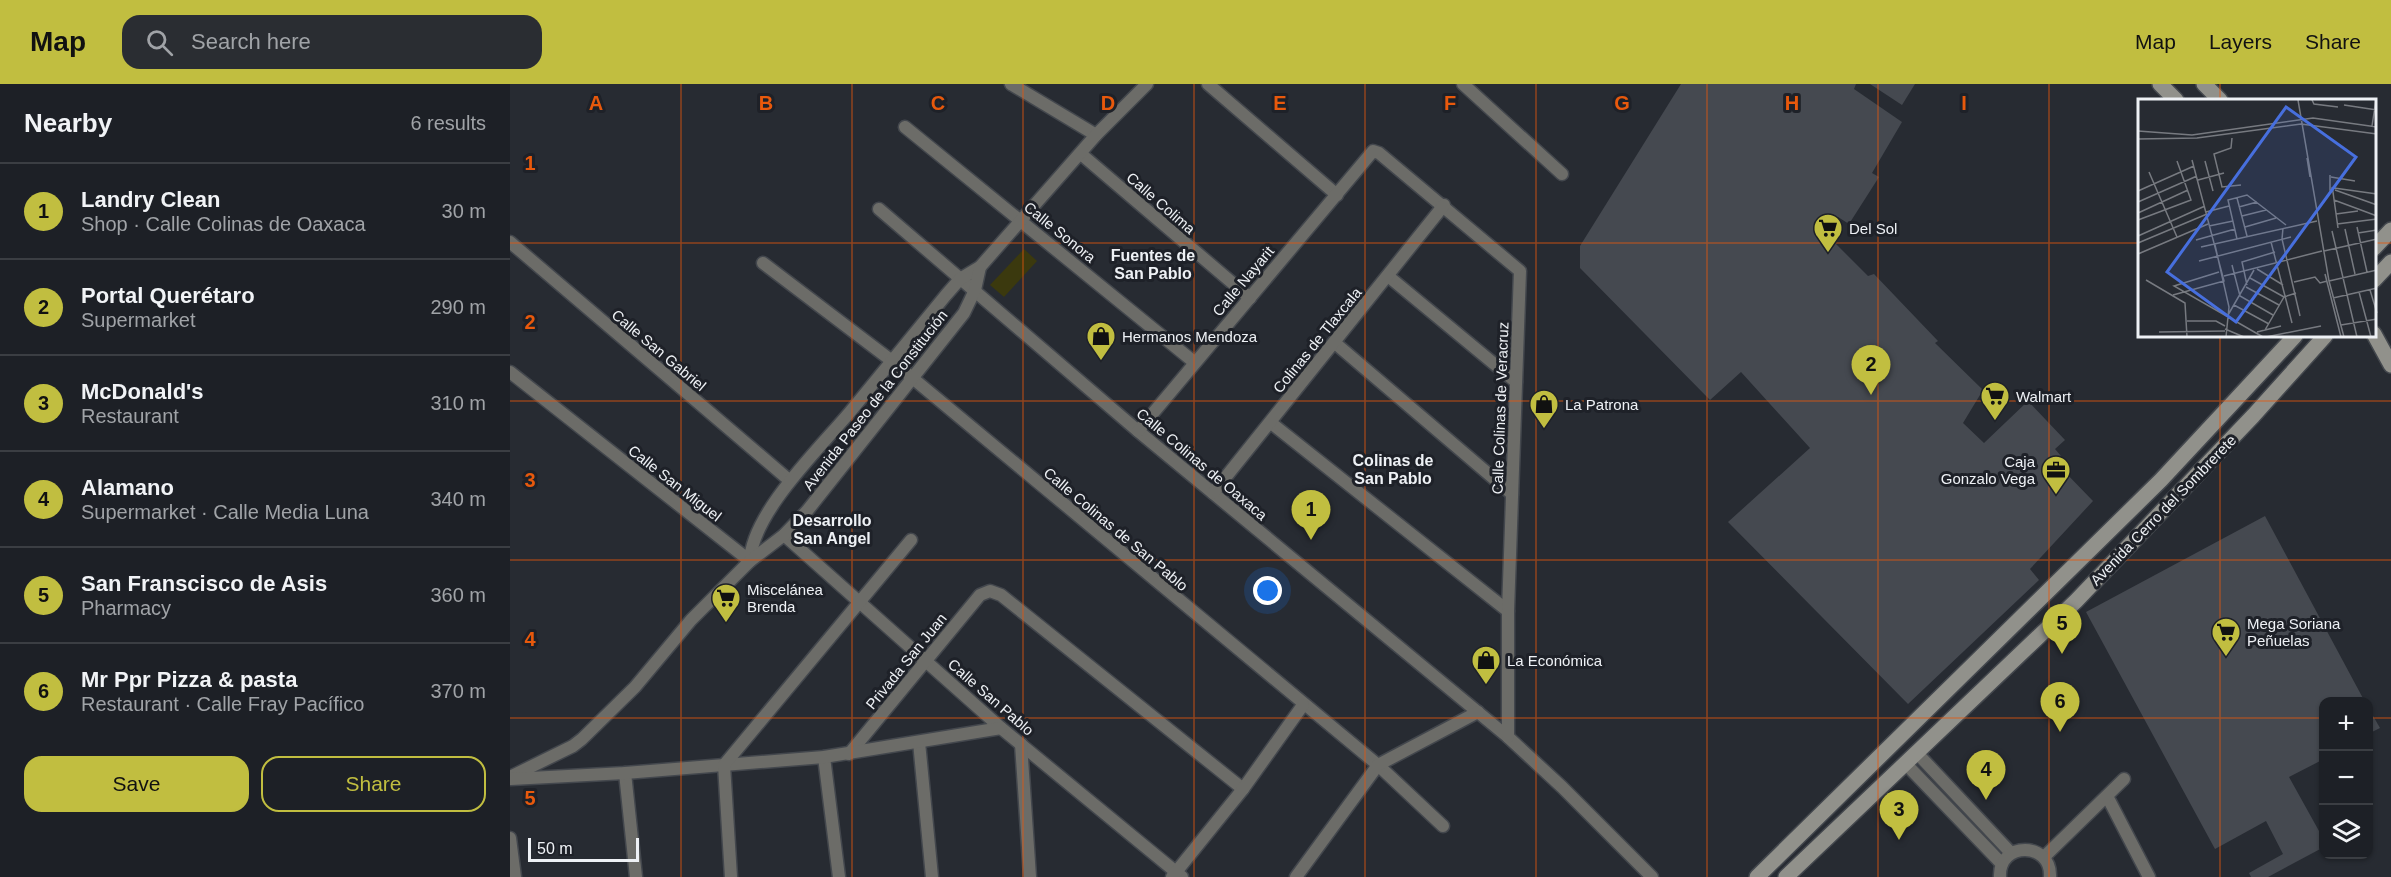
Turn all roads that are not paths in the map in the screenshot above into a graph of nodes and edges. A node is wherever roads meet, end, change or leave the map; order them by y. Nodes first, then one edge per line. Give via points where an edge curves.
1 (1011, 84) edge
2 (1147, 84) edge
3 (1208, 84) edge
4 (1463, 84) edge
5 (2160, 84) edge
6 (2204, 84) edge
7 (2175, 99) edge
8 (2219, 99) edge
9 (905, 127) dead end
10 (1096, 135) junction
11 (1372, 152) joint
12 (1081, 154) junction
13 (1562, 174) dead end
14 (1337, 195) junction
15 (1444, 205) junction
16 (879, 209) dead end
17 (1023, 221) junction
18 (2391, 230) edge
19 (510, 242) edge
20 (2376, 246) edge
21 (763, 263) dead end
22 (2386, 265) edge
23 (980, 267) junction
24 (1388, 276) junction
25 (2376, 278) edge
26 (960, 279) junction
27 (975, 290) junction
28 (1250, 298) junction
29 (2293, 338) edge
30 (2323, 338) edge
31 (2376, 338) edge
32 (1335, 343) junction
33 (892, 361) junction
34 (1194, 362) junction
35 (2391, 365) edge
36 (510, 372) edge
37 (912, 380) junction
38 (1516, 382) junction
39 (1270, 423) junction
40 (1138, 431) junction
41 (789, 480) junction
42 (1213, 493) junction
43 (1512, 494) junction
44 (784, 535) junction
45 (911, 540) dead end
46 (750, 561) junction
47 (858, 602) junction
48 (1508, 611) junction
49 (925, 660) junction
50 (1303, 705) junction
51 (1478, 712) junction
52 (1001, 728) junction
53 (1508, 737) junction
54 (919, 742) junction
55 (1021, 744) junction
56 (849, 754) junction
57 (824, 757) junction
58 (1910, 757) junction
59 (724, 765) junction
60 (1378, 765) junction
61 (624, 773) junction
62 (510, 778) edge
63 (2124, 779) dead end
64 (1243, 789) junction
65 (2107, 796) junction
66 (1443, 826) dead end
67 (510, 838) edge
68 (2011, 853) junction
69 (2044, 857) junction
70 (2001, 871) edge
71 (1177, 876) edge
72 (515, 877) edge
73 (636, 877) edge
74 (732, 877) edge
75 (839, 877) edge
76 (932, 877) edge
77 (1030, 877) edge
78 (1296, 877) edge
79 (1652, 877) edge
80 (1757, 877) edge
81 (1786, 877) edge
82 (2050, 877) edge
83 (2150, 877) edge

1 - 10 street
2 - 10 street
3 - 14 street
4 - 13 street
5 - 7 main road
6 - 8 main road
9 - 17 street, Calle Sonora
10 - 12 street
11 - 14 street, Calle Nayarit
11 - 15 street, Calle Colinas de Veracruz via 1379,153
12 - 17 street
12 - 28 street, Calle Colima
14 - 28 street, Calle Nayarit
15 - 24 street, Colinas de Tlaxcala
15 - 38 street, Calle Colinas de Veracruz via 1520,271
16 - 26 street, Calle Colinas de Oaxaca
17 - 23 street
17 - 34 street, Calle Sonora
18 - 20 main road
19 - 41 street, Calle San Gabriel
21 - 33 street, Calle Colinas de San Pablo
22 - 25 main road
23 - 26 street
23 - 27 street, Avenida Paseo de la Constitución
24 - 32 street, Colinas de Tlaxcala
24 - 38 street
26 - 27 street, Calle Colinas de Oaxaca
26 - 33 street
27 - 37 street, Avenida Paseo de la Constitución via 964,313
27 - 40 street, Calle Colinas de Oaxaca
28 - 34 street, Calle Nayarit
29 - 80 main road, Avenida Cerro del Sombrerete via 2161,480
30 - 58 main road, Avenida Cerro del Sombrerete via 2076,601
31 - 35 main road
32 - 39 street, Colinas de Tlaxcala
32 - 43 street
33 - 37 street, Calle Colinas de San Pablo
33 - 41 street
34 - 40 street, Calle Nayarit
36 - 46 street, Calle San Miguel
37 - 44 street, Avenida Paseo de la Constitución
37 - 50 street, Calle Colinas de San Pablo
38 - 43 street, Calle Colinas de Veracruz
39 - 42 street, Colinas de Tlaxcala
39 - 48 street
40 - 42 street, Calle Colinas de Oaxaca
41 - 46 street via 753,540
42 - 51 street, Calle Colinas de Oaxaca
43 - 48 street, Calle Colinas de Veracruz
44 - 46 street, Avenida Paseo de la Constitución
44 - 47 street, Calle San Pablo
45 - 47 street
46 - 62 street, Avenida Paseo de la Constitución via 582,739
47 - 49 street, Calle San Pablo
47 - 59 street
48 - 53 street, Calle Colinas de Veracruz
49 - 52 street, Calle San Pablo
49 - 56 street, Privada San Juan
49 - 64 street, Privada San Juan via 980,595 990,591 1001,595
50 - 60 street, Calle Colinas de San Pablo
50 - 64 street
51 - 53 street, Calle Colinas de Oaxaca
51 - 60 street
52 - 54 street
52 - 55 street, Calle San Pablo
53 - 79 street, Calle Colinas de Oaxaca
54 - 56 street
54 - 76 street
55 - 71 street, Calle San Pablo
55 - 77 street
56 - 57 street
57 - 59 street
57 - 75 street
58 - 68 street
58 - 70 street
58 - 81 main road, Avenida Cerro del Sombrerete
59 - 61 street
59 - 74 street
60 - 66 street, Calle Colinas de San Pablo
60 - 78 street
61 - 62 street
61 - 73 street
63 - 65 street
64 - 71 street
65 - 69 street
65 - 83 street
67 - 72 street
68 - 69 street via 2028,849
68 - 70 street
69 - 82 street

